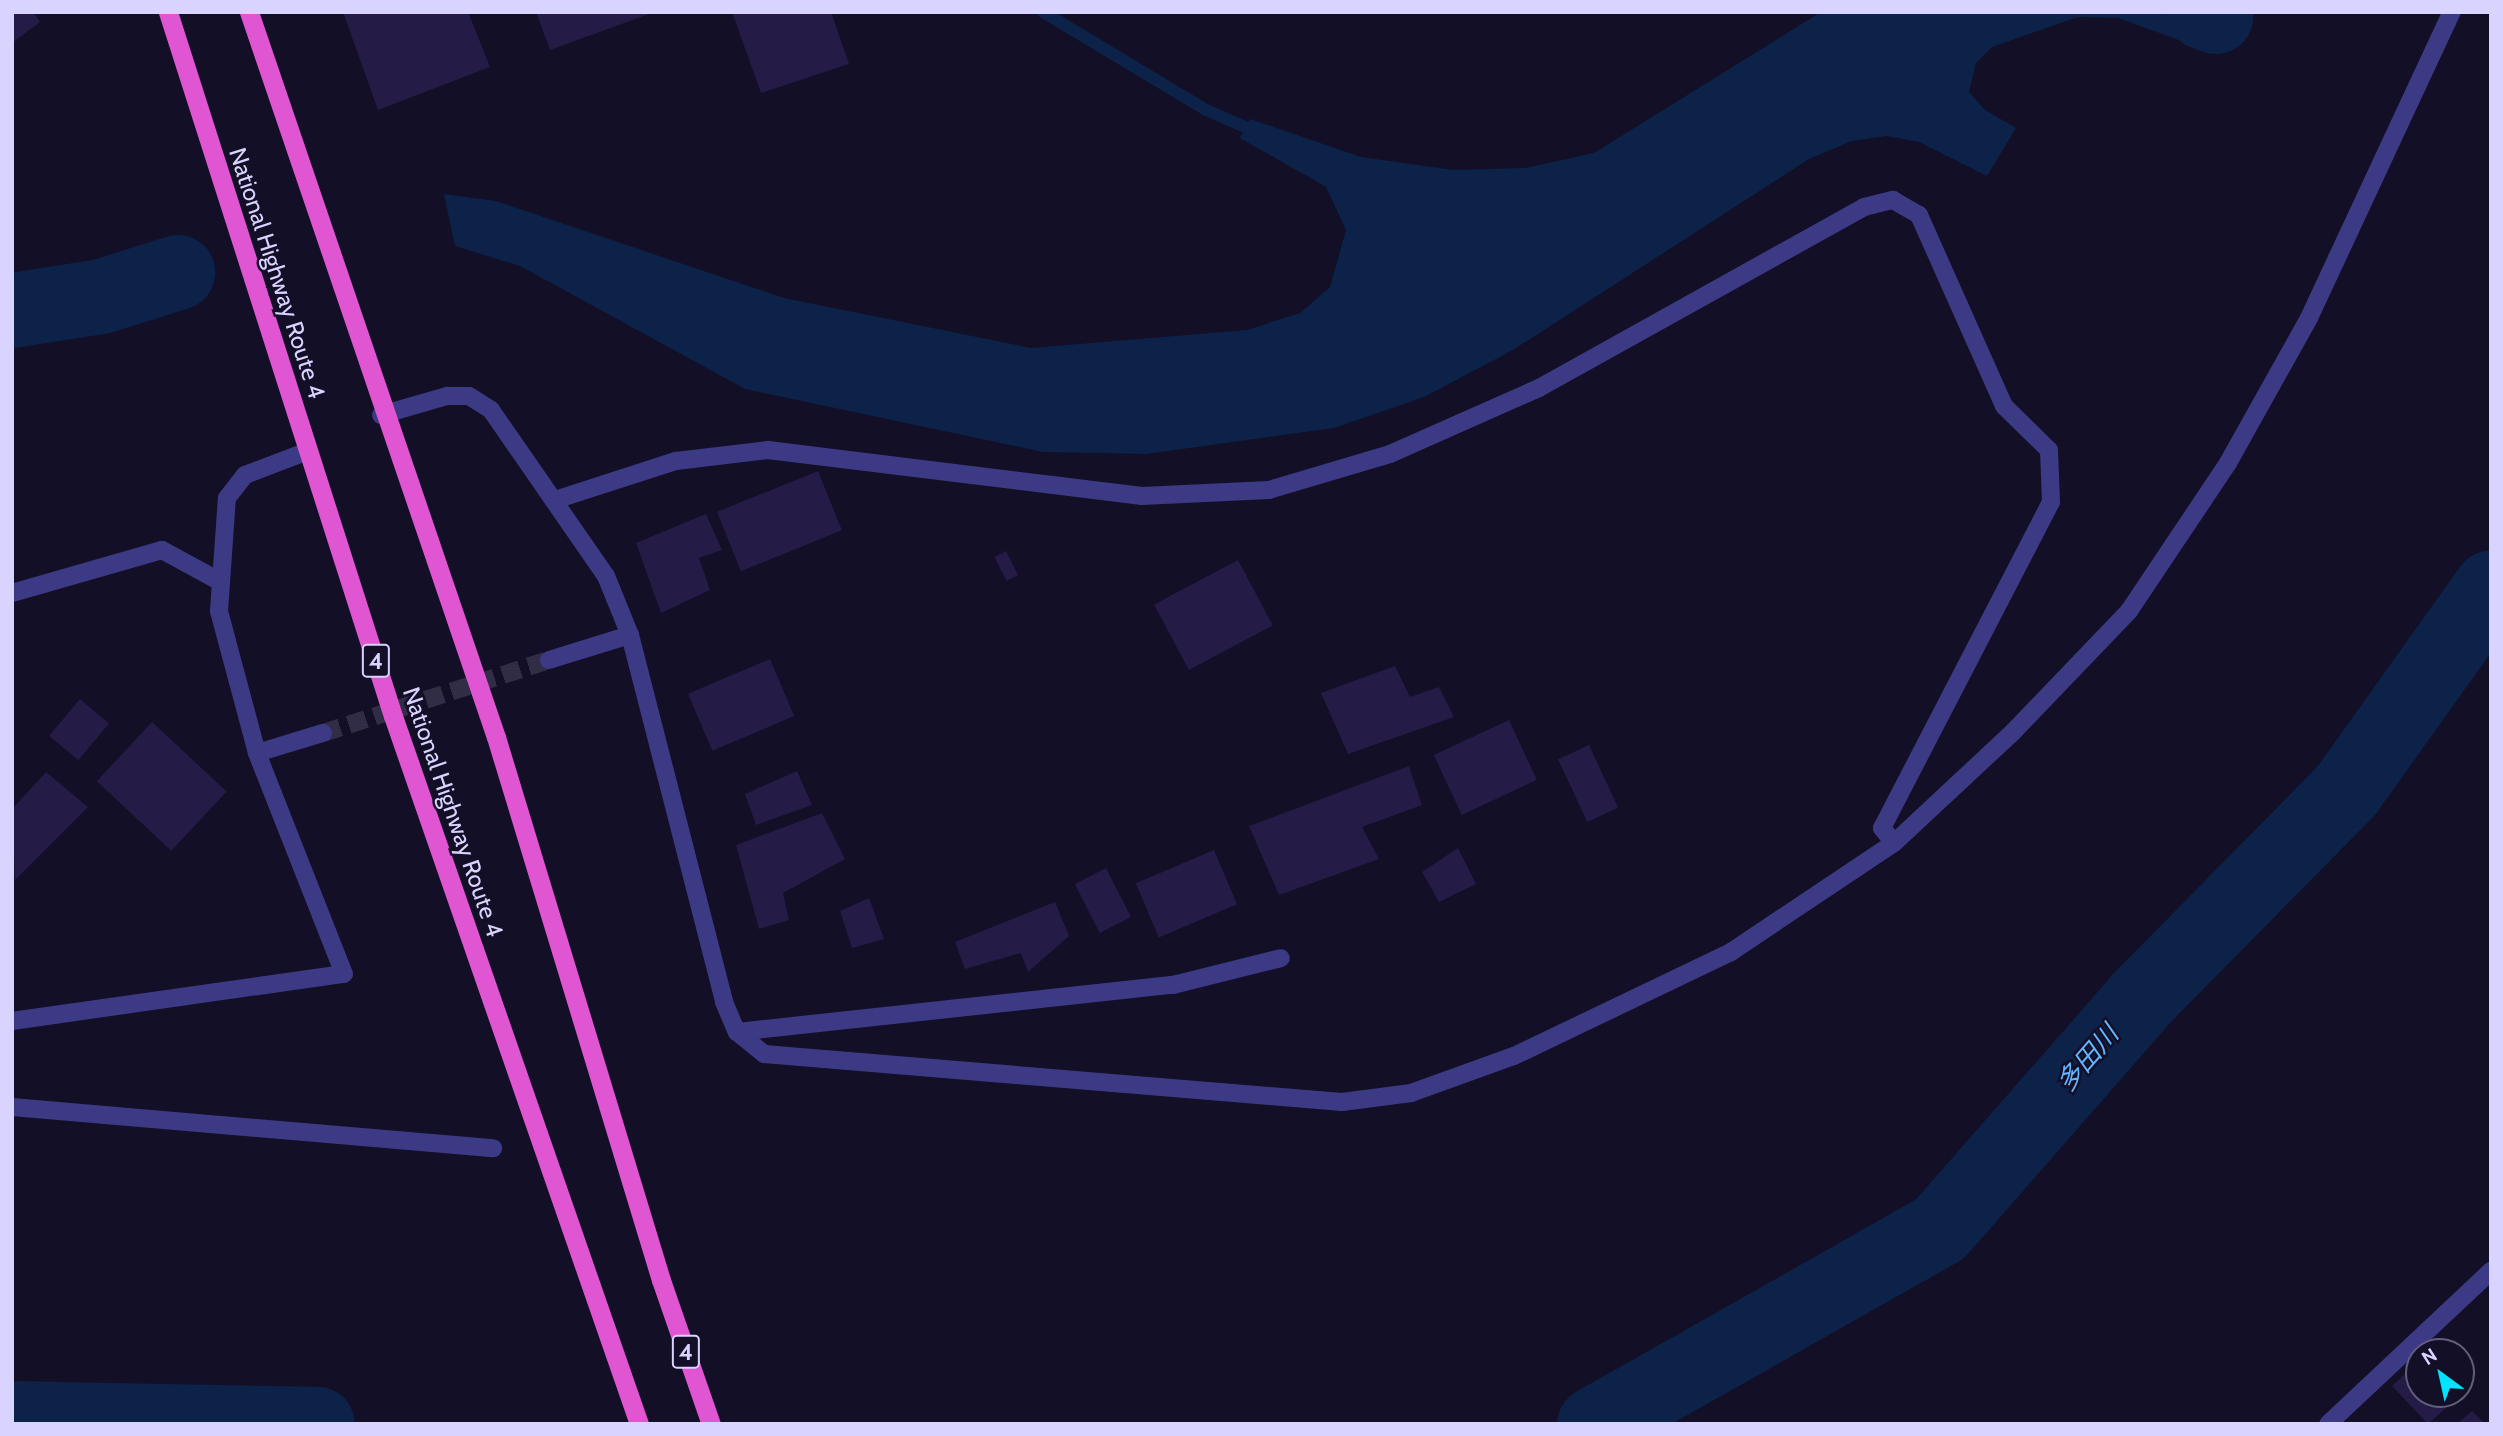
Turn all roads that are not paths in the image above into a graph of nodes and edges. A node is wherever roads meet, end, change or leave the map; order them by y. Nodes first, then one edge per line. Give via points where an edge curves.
1 (168, 12) edge
2 (249, 12) edge
3 (2452, 12) edge
4 (382, 415) junction
5 (308, 451) junction
6 (558, 499) junction
7 (221, 582) junction
8 (12, 593) edge
9 (630, 635) junction
10 (549, 660) tunnel mouth
11 (323, 733) tunnel mouth
12 (257, 753) junction
13 (1894, 843) junction
14 (1281, 958) dead end
15 (12, 1021) edge
16 (737, 1032) junction
17 (12, 1107) edge
18 (493, 1147) dead end
19 (2491, 1271) edge
20 (639, 1424) edge
21 (711, 1424) edge
22 (2328, 1424) edge

1 - 5 highway, National Highway Route 4 / 4
2 - 4 highway, 4
3 - 13 street via 2309,318 2228,463 2129,611
4 - 6 street via 469,396 491,410
4 - 21 highway, 4 via 496,737 661,1279
5 - 7 street via 245,475 227,498
5 - 20 highway, National Highway Route 4 / 4
6 - 9 street via 606,576
6 - 13 street via 676,461 768,450 1142,496 1269,490 1390,454 1539,388 1864,207 1893,200 1919,215 2004,406 2049,450 2051,502 1882,828
7 - 8 street via 162,550
7 - 12 street via 219,611
9 - 10 street
9 - 16 street via 724,1002
11 - 12 street
12 - 15 street via 344,974
13 - 16 street via 1731,952 1514,1056 1411,1093 1342,1102 764,1054
14 - 16 street via 1173,985
17 - 18 street
19 - 22 street

